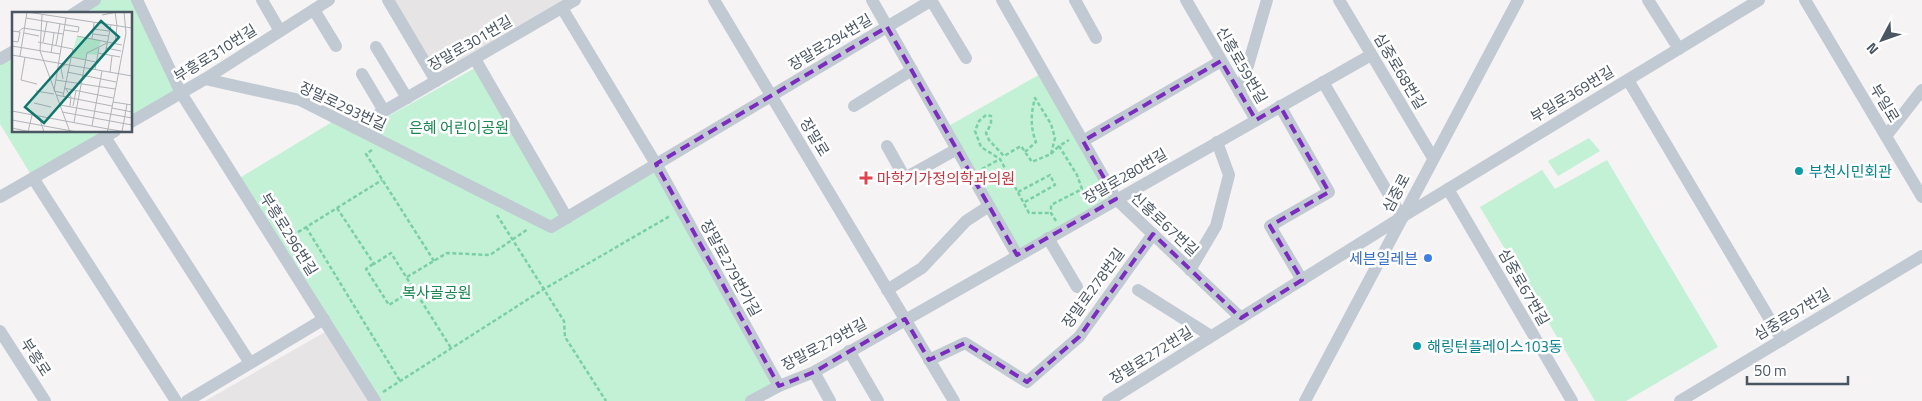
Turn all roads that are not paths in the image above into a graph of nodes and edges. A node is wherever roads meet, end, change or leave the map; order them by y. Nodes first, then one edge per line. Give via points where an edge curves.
1 (96, 0) edge
2 (137, 0) edge
3 (262, 0) edge
4 (329, 0) edge
5 (388, 0) edge
6 (575, 0) edge
7 (714, 0) edge
8 (872, 0) edge
9 (931, 0) edge
10 (1002, 0) edge
11 (1075, 0) edge
12 (1186, 0) edge
13 (1267, 0) edge
14 (1339, 0) edge
15 (1648, 0) edge
16 (1759, 0) edge
17 (1805, 0) edge
18 (1515, 2) edge
19 (562, 8) junction
20 (314, 10) junction
21 (76, 12) edge
22 (887, 26) junction
23 (280, 31) junction
24 (1096, 38) dead end
25 (336, 46) dead end
26 (376, 48) dead end
27 (1679, 49) junction
28 (12, 52) edge
29 (1371, 55) junction
30 (966, 58) dead end
31 (0, 59) edge
32 (475, 59) junction
33 (1221, 61) junction
34 (912, 70) junction
35 (362, 74) dead end
36 (205, 79) junction
37 (1628, 80) junction
38 (436, 81) junction
39 (1323, 82) junction
40 (1922, 90) edge
41 (181, 93) junction
42 (1240, 93) junction
43 (771, 96) junction
44 (407, 98) junction
45 (854, 106) dead end
46 (1280, 106) junction
47 (384, 111) junction
48 (1256, 120) junction
49 (132, 121) edge
50 (355, 128) junction
51 (110, 134) edge
52 (1886, 136) junction
53 (1081, 137) junction
54 (1217, 142) junction
55 (887, 146) dead end
56 (957, 149) junction
57 (1433, 158) junction
58 (656, 164) junction
59 (33, 178) junction
60 (1448, 189) junction
61 (0, 197) edge
62 (1922, 197) edge
63 (1116, 199) junction
64 (989, 206) junction
65 (1402, 217) junction
66 (567, 218) junction
67 (1153, 234) junction
68 (1048, 238) junction
69 (1017, 255) junction
70 (1922, 256) edge
71 (1190, 270) junction
72 (1302, 280) junction
73 (1077, 287) dead end
74 (888, 290) junction
75 (1138, 290) dead end
76 (1241, 318) junction
77 (324, 319) junction
78 (905, 319) junction
79 (0, 331) edge
80 (1211, 336) junction
81 (1782, 340) junction
82 (4, 347) edge
83 (849, 351) junction
84 (929, 360) junction
85 (250, 363) junction
86 (814, 372) junction
87 (779, 386) junction
88 (374, 400) edge
89 (759, 400) edge
90 (1113, 400) edge
91 (45, 401) edge
92 (176, 401) edge
93 (187, 401) edge
94 (830, 401) edge
95 (878, 401) edge
96 (954, 401) edge
97 (1305, 401) edge
98 (1572, 401) edge
99 (1680, 401) edge

1 - 21 street
2 - 41 street, 부흥로296번길
3 - 23 street
4 - 20 street, 부흥로310번길
5 - 38 street
6 - 19 street, 장말로301번길
7 - 43 street, 장말로
8 - 22 street
9 - 22 street, 장말로294번길
9 - 30 street, 장말로294번길
10 - 53 street, 신흥로67번길
11 - 24 street
12 - 33 street, 신흥로59번길
13 - 42 street
14 - 29 street, 심중로68번길
15 - 27 street
16 - 27 street, 부일로369번길
17 - 52 street, 부일로
18 - 57 street, 심중로
19 - 32 street, 장말로301번길
19 - 58 street
20 - 23 street, 부흥로310번길
20 - 25 street
22 - 34 street
22 - 43 street, 장말로294번길
23 - 36 street, 부흥로310번길
26 - 44 street
27 - 37 street, 부일로369번길
28 - 31 street
29 - 39 street, 장말로280번길
29 - 57 street, 심중로68번길
32 - 38 street, 장말로301번길
32 - 66 street
33 - 42 street, 신흥로59번길
33 - 53 street
34 - 45 street
34 - 56 street
35 - 47 street
36 - 41 street, 부흥로310번길
36 - 50 street, 장말로293번길 via 300,100
37 - 60 street, 부일로369번길
37 - 81 street
38 - 44 street, 장말로301번길
39 - 46 street, 장말로280번길
39 - 65 street
40 - 52 street
41 - 49 street, 부흥로310번길
41 - 77 street, 부흥로296번길
42 - 48 street, 신흥로59번길
43 - 58 street
43 - 74 street, 장말로
44 - 47 street, 장말로301번길
46 - 48 street, 장말로280번길
46 - 72 street via 1329,192 1270,226
47 - 50 street, 장말로301번길
48 - 54 street, 장말로280번길
50 - 66 street, 장말로293번길 via 551,227
51 - 59 street
51 - 85 street
52 - 62 street, 부일로
53 - 63 street, 신흥로67번길
54 - 63 street, 장말로280번길
54 - 71 street via 1229,175 1216,226
55 - 56 street via 905,178
56 - 64 street
57 - 65 street, 심중로
58 - 66 street
58 - 87 street, 장말로279번가길
59 - 61 street
59 - 92 street
60 - 65 street, 부일로369번길
60 - 98 street, 심중로67번길
63 - 67 street, 신흥로67번길
63 - 68 street, 장말로280번길
64 - 69 street
64 - 74 street via 966,221 922,268
65 - 72 street, 장말로272번길
65 - 97 street, 심중로
67 - 71 street, 신흥로67번길
67 - 84 street, 장말로278번길 via 1079,338 1027,382 965,343
68 - 69 street, 장말로280번길
68 - 73 street
69 - 78 street, 장말로280번길
70 - 81 street, 심중로97번길
71 - 76 street, 신흥로67번길
72 - 76 street, 장말로272번길
74 - 78 street, 장말로
75 - 80 street, 장말로272번길
76 - 80 street, 장말로272번길
77 - 85 street
77 - 88 street, 부흥로296번길
78 - 83 street, 장말로279번길
78 - 84 street, 장말로
79 - 82 street, 부흥로
80 - 90 street, 장말로272번길
81 - 99 street, 심중로97번길
82 - 91 street, 부흥로
83 - 86 street, 장말로279번길
83 - 95 street
84 - 96 street, 장말로
85 - 93 street
86 - 87 street, 장말로279번길
86 - 94 street
87 - 89 street, 장말로279번길

